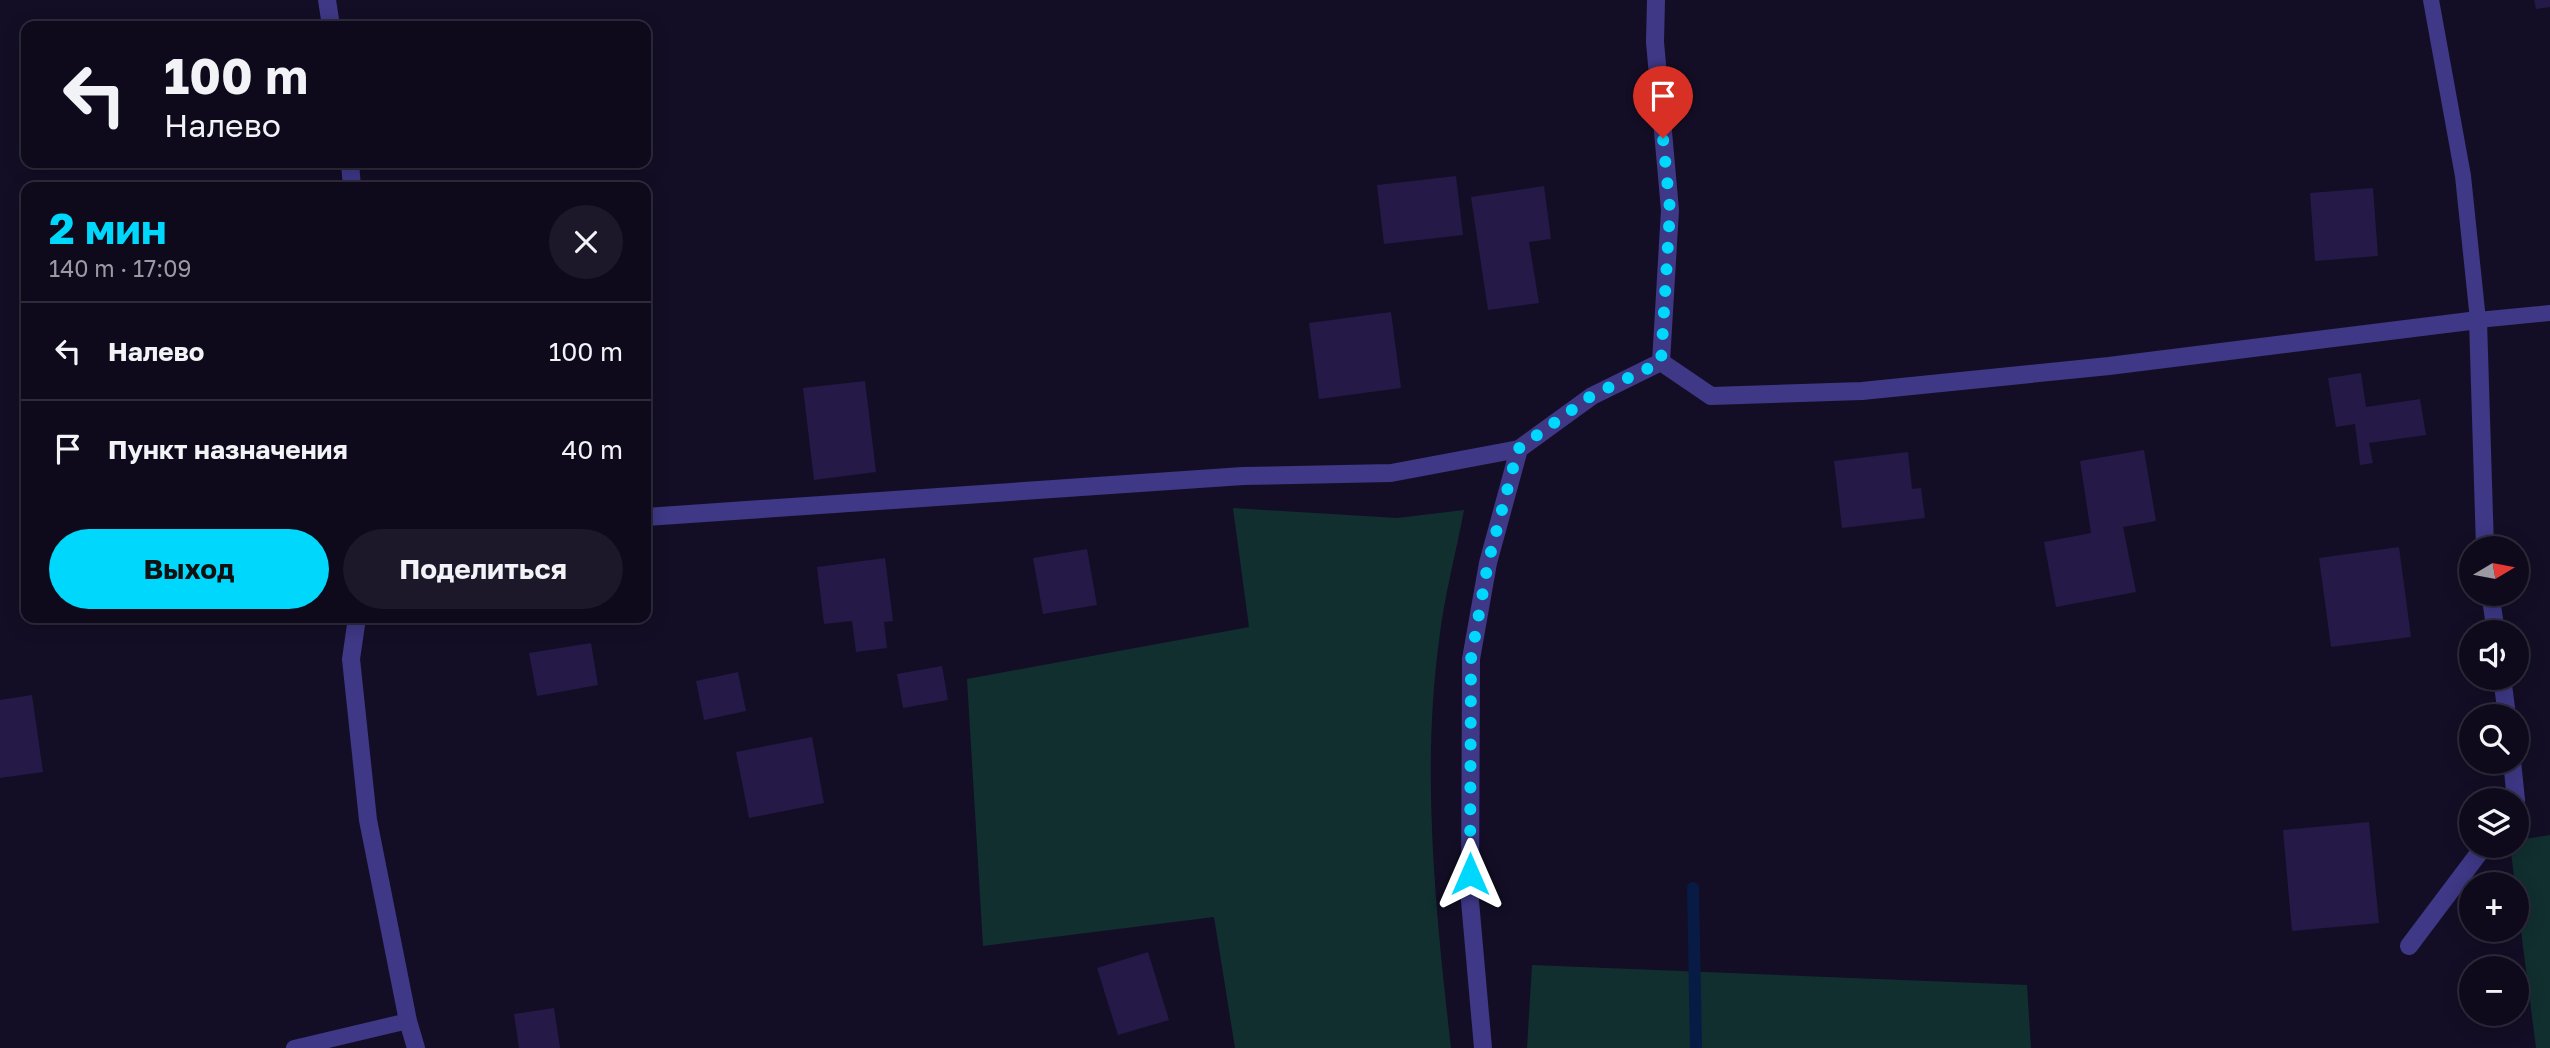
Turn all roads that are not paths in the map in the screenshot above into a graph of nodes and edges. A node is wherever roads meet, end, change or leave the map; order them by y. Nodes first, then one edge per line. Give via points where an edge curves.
1 (327, 0) edge
2 (1656, 0) edge
3 (2431, 0) edge
4 (330, 21) edge
5 (2550, 313) edge
6 (2478, 320) junction
7 (1661, 362) junction
8 (1518, 449) junction
9 (651, 517) edge
10 (2485, 536) edge
11 (356, 623) edge
12 (2475, 858) edge
13 (2409, 946) dead end
14 (408, 1021) junction
15 (294, 1048) edge
16 (416, 1048) edge
17 (1483, 1048) edge

1 - 4 street
2 - 7 street via 1655,42 1670,210
3 - 6 lane via 2463,176
5 - 6 lane
6 - 7 street via 1862,391 1711,397
6 - 10 street
7 - 8 street via 1591,396
8 - 9 street via 1391,473 1243,476
8 - 17 street via 1488,563 1471,659 1470,901
11 - 14 street via 351,659 368,820
12 - 13 street
14 - 15 lane
14 - 16 street

